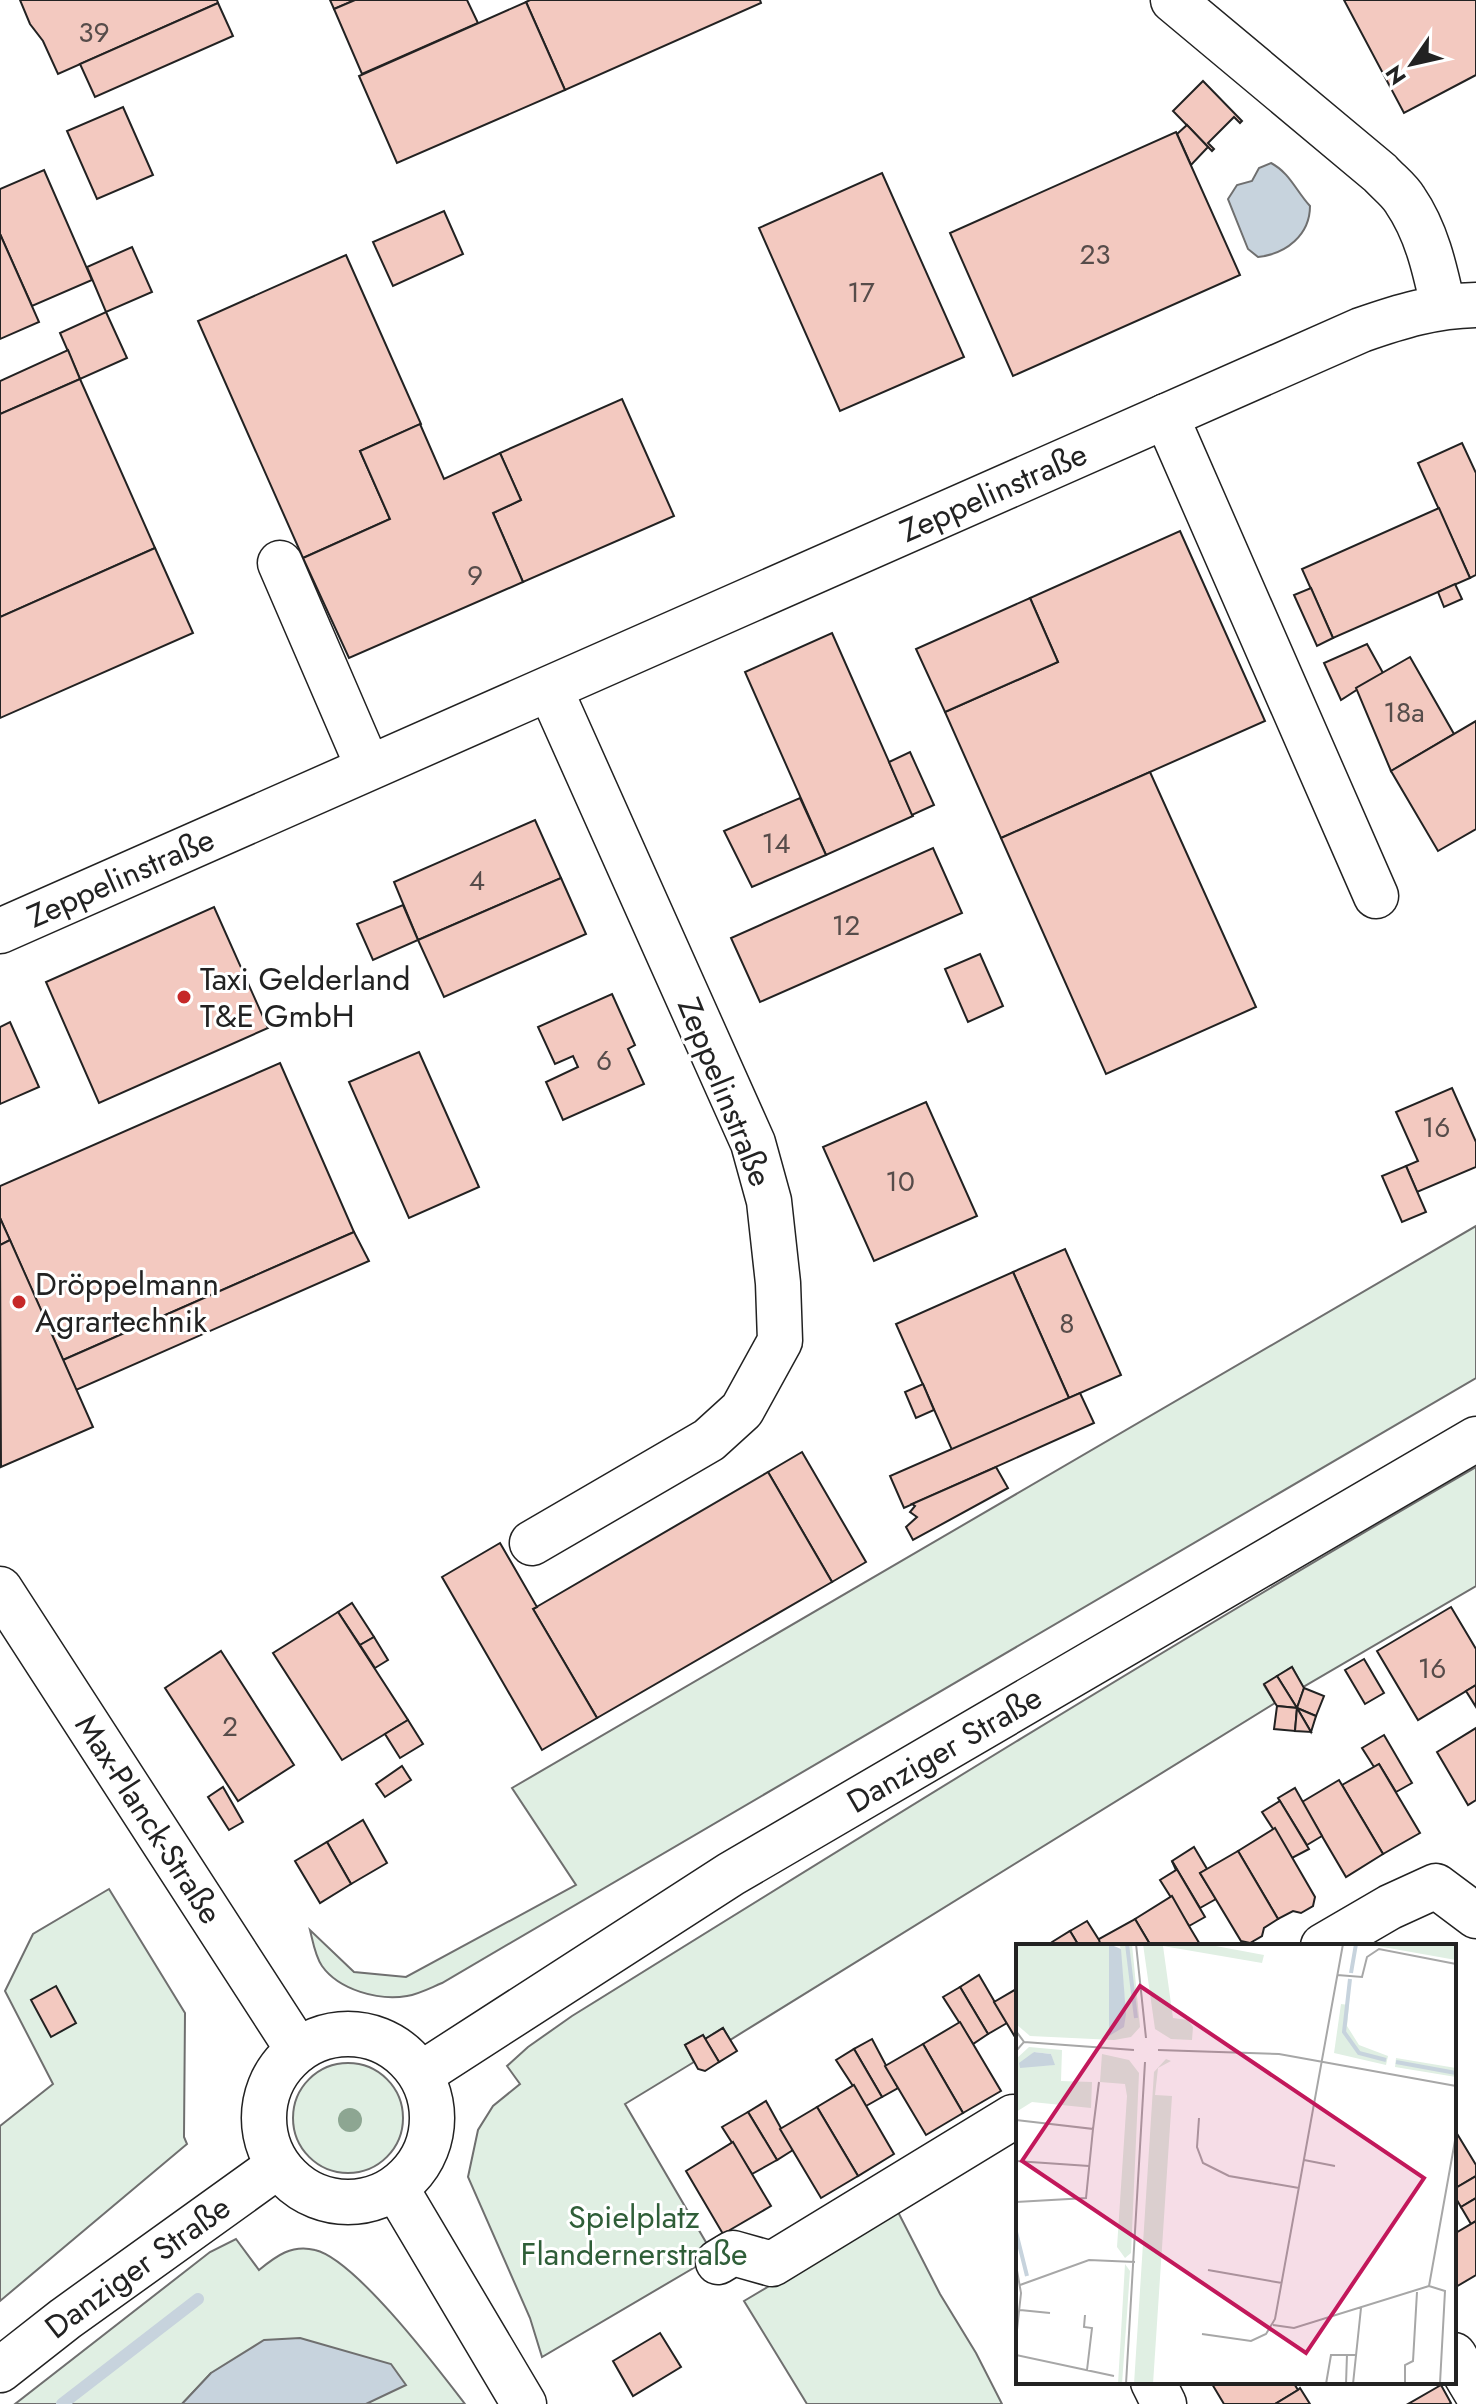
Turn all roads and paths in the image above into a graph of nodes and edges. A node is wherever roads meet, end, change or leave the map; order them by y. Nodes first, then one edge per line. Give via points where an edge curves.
1 (1173, 0) edge
2 (1460, 306) edge
3 (1166, 416) junction
4 (280, 563) dead end
5 (550, 689) junction
6 (368, 767) junction
7 (1376, 896) dead end
8 (0, 931) edge
9 (1476, 1439) edge
10 (532, 1543) dead end
11 (0, 1589) edge
12 (1476, 1916) edge
13 (1326, 1944) edge
14 (298, 2050) junction
15 (421, 2074) junction
16 (1016, 2119) edge
17 (278, 2166) junction
18 (396, 2188) junction
19 (718, 2262) dead end
20 (1456, 2358) edge
21 (0, 2370) edge
22 (1154, 2384) edge
23 (1476, 2392) edge
24 (524, 2404) edge
25 (1164, 2404) edge

1 - 2 street, Zeppelinstraße via 1380,173 1405,200 1434,265
2 - 3 street, Zeppelinstraße via 1400,316 1361,330
3 - 5 street, Zeppelinstraße
3 - 7 street
4 - 6 street
5 - 6 street, Zeppelinstraße
5 - 10 street, Zeppelinstraße via 753,1143 769,1201 780,1341 742,1410 709,1440
6 - 8 street, Zeppelinstraße
9 - 15 street, Danziger Straße via 731,1874
11 - 14 street, Max-Planck-Straße
12 - 13 street via 1436,1886
14 - 15 street via 341,2033 364,2035 387,2042
14 - 17 street via 273,2078 263,2113
15 - 18 street via 430,2094 431,2136 418,2165
16 - 19 street via 772,2264 733,2253
17 - 18 street via 290,2180 323,2199 360,2202
17 - 21 street, Danziger Straße
18 - 24 street
20 - 23 street
22 - 25 street

